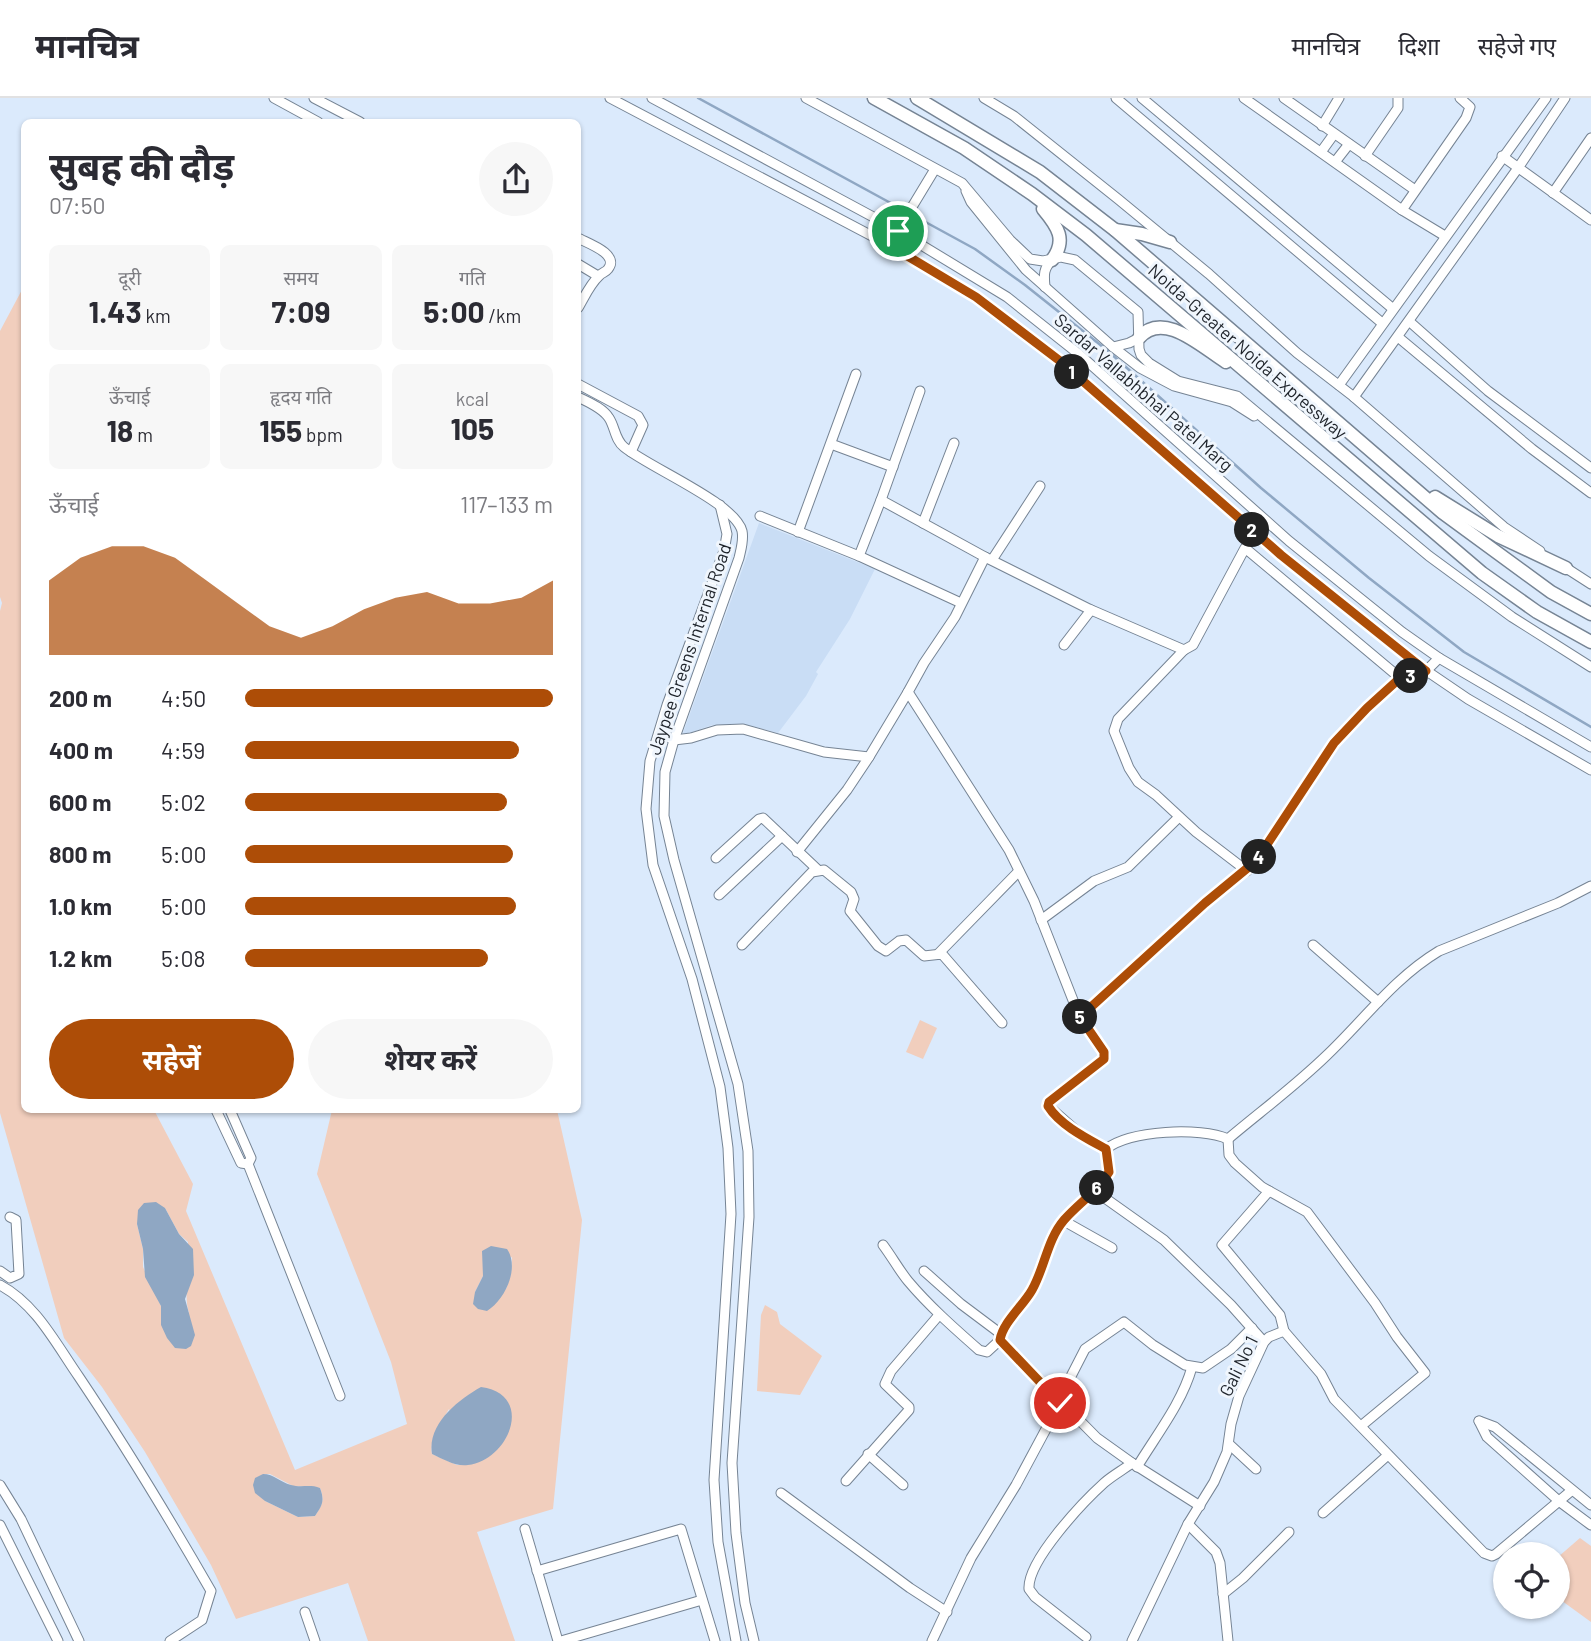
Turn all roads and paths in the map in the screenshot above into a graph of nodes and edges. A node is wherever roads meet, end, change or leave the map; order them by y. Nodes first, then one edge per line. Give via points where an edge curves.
1 (274, 98) edge
2 (314, 98) edge
3 (610, 98) edge
4 (652, 98) edge
5 (806, 98) edge
6 (874, 98) edge
7 (917, 98) edge
8 (984, 98) edge
9 (1116, 98) edge
10 (1142, 98) edge
11 (1244, 98) edge
12 (1284, 98) edge
13 (1339, 98) edge
14 (1398, 98) edge
15 (1460, 98) edge
16 (1546, 98) edge
17 (1565, 98) edge
18 (312, 119) edge
19 (354, 119) edge
20 (1322, 126) junction
21 (1334, 134) junction
22 (1591, 138) edge
23 (1349, 144) junction
24 (1321, 152) junction
25 (1365, 156) junction
26 (1502, 156) junction
27 (1335, 162) junction
28 (1518, 168) junction
29 (935, 169) junction
30 (962, 183) junction
31 (1415, 190) junction
32 (1553, 193) junction
33 (1032, 194) junction
34 (1402, 210) junction
35 (1591, 220) edge
36 (900, 227) junction
37 (1115, 230) junction
38 (1445, 236) junction
39 (581, 240) edge
40 (1170, 242) junction
41 (889, 245) junction
42 (1052, 261) junction
43 (581, 266) edge
44 (598, 276) junction
45 (1045, 287) junction
46 (581, 303) edge
47 (1392, 308) junction
48 (1409, 322) junction
49 (1382, 323) junction
50 (1398, 337) junction
51 (1139, 338) junction
52 (1114, 347) junction
53 (856, 374) dead end
54 (1256, 380) junction
55 (1339, 385) junction
56 (581, 386) edge
57 (920, 391) dead end
58 (1354, 397) junction
59 (581, 399) edge
60 (1271, 426) junction
61 (954, 443) dead end
62 (831, 444) junction
63 (631, 452) junction
64 (893, 467) junction
65 (1591, 468) edge
66 (1402, 477) junction
67 (1040, 486) dead end
68 (1591, 493) edge
69 (881, 500) junction
70 (719, 505) junction
71 (760, 516) dead end
72 (923, 523) junction
73 (798, 532) junction
74 (859, 556) junction
75 (989, 558) junction
76 (1566, 568) junction
77 (1591, 584) edge
78 (961, 603) junction
79 (1091, 610) junction
80 (1591, 614) edge
81 (1591, 642) edge
82 (1064, 645) dead end
83 (1184, 650) junction
84 (1439, 658) junction
85 (1591, 667) edge
86 (1426, 671) junction
87 (1400, 678) junction
88 (908, 692) junction
89 (659, 733) junction
90 (674, 740) junction
91 (1591, 747) edge
92 (869, 757) junction
93 (1591, 770) edge
94 (1179, 817) junction
95 (782, 836) junction
96 (797, 852) junction
97 (716, 858) dead end
98 (818, 870) junction
99 (1247, 870) junction
100 (1019, 872) junction
101 (1591, 886) edge
102 (684, 895) junction
103 (719, 895) dead end
104 (665, 900) junction
105 (1041, 920) junction
106 (742, 945) dead end
107 (1313, 945) dead end
108 (939, 953) junction
109 (1378, 1002) junction
110 (1080, 1017) junction
111 (1002, 1023) dead end
112 (217, 1113) edge
113 (231, 1113) edge
114 (1228, 1139) junction
115 (1106, 1149) junction
116 (248, 1164) junction
117 (1095, 1191) junction
118 (1269, 1191) junction
119 (9, 1217) dead end
120 (1063, 1221) junction
121 (883, 1245) dead end
122 (1112, 1248) dead end
123 (0, 1271) edge
124 (925, 1271) dead end
125 (0, 1284) edge
126 (939, 1315) junction
127 (1252, 1328) junction
128 (1284, 1331) junction
129 (1000, 1337) junction
130 (1264, 1342) junction
131 (1192, 1367) junction
132 (718, 1390) junction
133 (737, 1390) junction
134 (340, 1396) dead end
135 (1060, 1403) junction
136 (1361, 1426) junction
137 (1229, 1444) junction
138 (869, 1454) junction
139 (1388, 1455) junction
140 (1135, 1465) junction
141 (1256, 1469) dead end
142 (846, 1481) dead end
143 (0, 1485) edge
144 (903, 1485) dead end
145 (1572, 1490) junction
146 (780, 1493) dead end
147 (1560, 1502) junction
148 (1591, 1505) edge
149 (1200, 1506) junction
150 (1324, 1513) dead end
151 (1188, 1524) junction
152 (0, 1525) edge
153 (1591, 1525) edge
154 (525, 1529) dead end
155 (1289, 1532) dead end
156 (537, 1571) junction
157 (1223, 1594) junction
158 (702, 1600) junction
159 (305, 1612) dead end
160 (947, 1612) junction
161 (1085, 1639) edge
162 (733, 1640) edge
163 (58, 1641) edge
164 (79, 1641) edge
165 (170, 1641) edge
166 (315, 1641) edge
167 (560, 1641) edge
168 (715, 1641) edge
169 (754, 1641) edge
170 (932, 1641) edge
171 (1096, 1641) edge
172 (1132, 1641) edge
173 (1228, 1641) edge

1 - 18 street
2 - 19 street
3 - 41 street, Sardar Vallabhbhai Patel Marg
4 - 36 street, Sardar Vallabhbhai Patel Marg
5 - 29 street
6 - 33 highway, Noida-Greater Noida Expressway via 964,148
7 - 37 highway, Noida-Greater Noida Expressway via 1040,172
8 - 40 street via 1014,116
9 - 49 street
10 - 47 street
11 - 24 street
12 - 20 street
13 - 20 street
14 - 25 street via 1398,108
15 - 31 street via 1469,112
16 - 26 street
17 - 28 street
20 - 21 street
21 - 23 street
21 - 24 street
22 - 32 street
23 - 25 street
23 - 27 street
24 - 27 street
25 - 31 street
26 - 28 street
26 - 38 street
27 - 34 street
28 - 32 street
28 - 48 street
29 - 30 street
29 - 36 street
30 - 42 street via 1030,259
30 - 45 street via 1009,251
31 - 34 street
32 - 35 street
33 - 42 highway via 1061,238
33 - 54 highway, Noida-Greater Noida Expressway
34 - 38 street
36 - 41 street
36 - 84 street, Sardar Vallabhbhai Patel Marg via 1007,297 1080,355 1289,541
37 - 40 highway
37 - 66 highway, Noida-Greater Noida Expressway
38 - 47 street
39 - 44 street via 609,257 608,269
40 - 55 street
41 - 86 street, Sardar Vallabhbhai Patel Marg via 976,297 1060,361 1281,555
42 - 45 street via 1045,267
42 - 51 street via 1068,258 1080,262 1134,307
43 - 44 street
44 - 46 street
45 - 52 street
47 - 49 street
48 - 50 street
48 - 65 street via 1498,399
49 - 55 street
50 - 58 street
50 - 68 street via 1522,442
51 - 52 street
51 - 54 highway via 1150,327 1181,333
51 - 60 street via 1141,355 1163,373 1193,386 1237,396
52 - 60 street via 1174,386 1232,402
53 - 62 street
54 - 81 highway, Noida-Greater Noida Expressway via 1482,573 1537,612
55 - 58 street
56 - 63 street via 638,415 643,425
57 - 64 street
58 - 76 street via 1504,527
59 - 63 street, Jaypee Greens Internal Road via 610,418 621,444
60 - 85 street via 1429,556
61 - 72 street
62 - 64 street
62 - 73 street
63 - 70 street, Jaypee Greens Internal Road
64 - 69 street
66 - 76 highway via 1498,536
66 - 80 highway, Noida-Greater Noida Expressway via 1551,592
67 - 75 street
69 - 72 street
69 - 74 street
70 - 89 street, Jaypee Greens Internal Road via 727,534 724,551
70 - 90 street, Jaypee Greens Internal Road via 734,516 743,544
71 - 73 street
72 - 75 street
73 - 74 street
74 - 78 street
75 - 78 street
75 - 79 street
76 - 77 street
78 - 88 street
79 - 82 street
79 - 83 street
83 - 87 street via 1193,645 1245,548
83 - 94 street via 1114,727 1133,775
84 - 86 street
84 - 91 street, Sardar Vallabhbhai Patel Marg
86 - 87 street
86 - 93 street, Sardar Vallabhbhai Patel Marg
87 - 99 street via 1334,743 1267,847
88 - 92 street
88 - 100 street via 1009,849
89 - 90 street
89 - 104 street, Jaypee Greens Internal Road via 650,761 646,809 653,865
90 - 92 street via 743,729 824,752
90 - 102 street, Jaypee Greens Internal Road via 665,772 664,816
92 - 96 street
94 - 99 street
94 - 105 street via 1128,867 1094,881
95 - 96 street
95 - 97 street via 761,818
95 - 103 street
96 - 98 street
98 - 106 street
98 - 108 street via 852,892 850,911 883,950 906,940 924,956
99 - 110 street
100 - 105 street
100 - 108 street
101 - 109 street via 1439,951
102 - 104 street
102 - 133 street, Jaypee Greens Internal Road via 738,1084 748,1151 749,1217
104 - 132 street, Jaypee Greens Internal Road via 692,979 716,1073 728,1147 731,1214
105 - 110 street
107 - 109 street
108 - 111 street
109 - 114 street via 1326,1056
110 - 115 street via 1104,1059 1048,1106 1081,1135
112 - 116 street via 241,1163
113 - 116 street via 251,1158
114 - 115 street via 1181,1133 1139,1135
114 - 118 street via 1231,1160
115 - 117 street via 1109,1172
116 - 134 street
117 - 120 street
117 - 127 street via 1164,1240
118 - 128 street via 1222,1245 1280,1315
118 - 136 street via 1307,1212 1425,1373
119 - 123 street via 16,1220 19,1275 10,1278
120 - 122 street
120 - 129 street via 1033,1289
121 - 126 street
124 - 129 street
125 - 165 street via 25,1301 56,1343 148,1481 211,1591 202,1620
126 - 129 street via 982,1351 989,1350
126 - 138 street via 891,1371 886,1384 909,1410
127 - 130 street
127 - 131 street via 1203,1368
128 - 130 street, Gali No 1
128 - 136 street
129 - 135 street
130 - 137 street, Gali No 1 via 1239,1396
131 - 135 street via 1124,1322 1085,1349
131 - 140 street via 1182,1395
132 - 133 street
132 - 162 street, Jaypee Greens Internal Road via 713,1480
133 - 169 street, Jaypee Greens Internal Road via 732,1463 736,1532
135 - 140 street
135 - 160 street via 971,1558
136 - 139 street
137 - 141 street
137 - 149 street, Gali No 1
138 - 142 street
138 - 144 street
139 - 147 street via 1488,1555 1496,1554
139 - 150 street
140 - 149 street
140 - 161 street via 1102,1485 1044,1549 1029,1580 1031,1593
143 - 164 street
145 - 147 street
145 - 147 street via 1495,1427 1479,1421 1487,1437
145 - 148 street
146 - 160 street
147 - 153 street
149 - 151 street, Gali No 1
151 - 157 street via 1216,1552
151 - 172 street, Gali No 1
152 - 163 street
154 - 156 street
155 - 157 street
156 - 158 street via 681,1529
156 - 167 street
157 - 173 street
158 - 167 street
158 - 168 street
159 - 166 street
160 - 170 street
161 - 171 street

